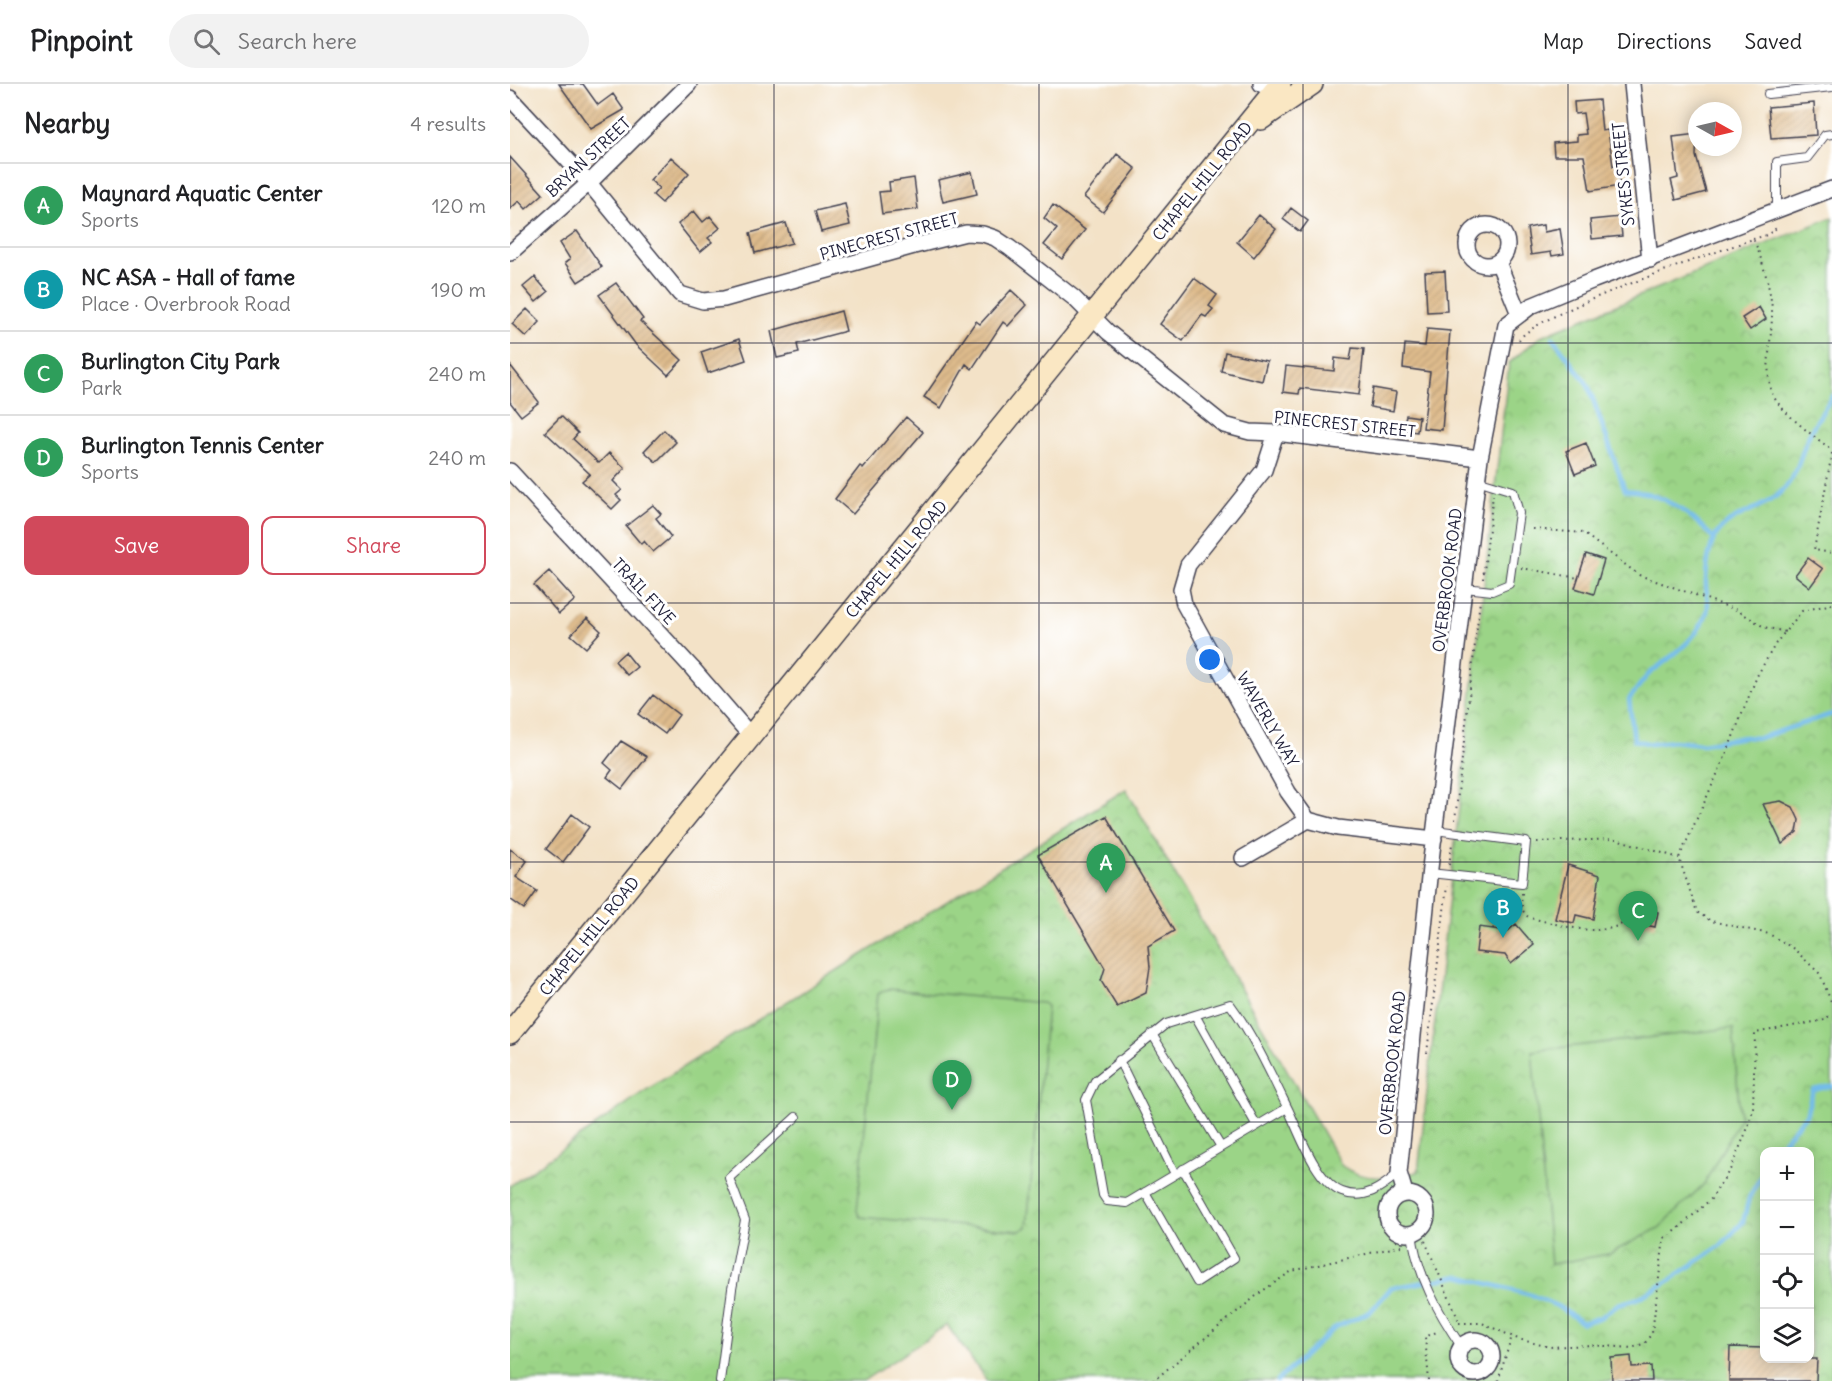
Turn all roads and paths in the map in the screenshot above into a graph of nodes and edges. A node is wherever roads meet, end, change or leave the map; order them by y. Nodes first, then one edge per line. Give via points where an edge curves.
1 (689, 84) edge
2 (1312, 84) edge
3 (1632, 84) edge
4 (1272, 86) edge
5 (1832, 87) edge
6 (1768, 94) dead end
7 (510, 98) edge
8 (1240, 133) junction
9 (1832, 134) edge
10 (589, 183) junction
11 (1832, 189) edge
12 (1778, 209) junction
13 (1779, 225) dead end
14 (1753, 239) junction
15 (510, 253) edge
16 (1650, 260) junction
17 (1498, 261) dead end
18 (1519, 314) junction
19 (1092, 317) junction
20 (1517, 345) dead end
21 (1276, 433) junction
22 (1832, 451) edge
23 (1480, 458) junction
24 (510, 471) edge
25 (1478, 480) junction
26 (1494, 484) junction
27 (1533, 529) dead end
28 (1832, 553) edge
29 (1512, 567) junction
30 (1578, 578) dead end
31 (1465, 588) junction
32 (1482, 590) junction
33 (1832, 604) edge
34 (1786, 632) junction
35 (751, 736) junction
36 (1308, 820) junction
37 (1453, 832) junction
38 (1435, 835) junction
39 (1533, 842) dead end
40 (1243, 858) dead end
41 (1679, 858) junction
42 (1430, 873) junction
43 (1448, 875) junction
44 (1498, 880) junction
45 (1522, 883) junction
46 (1640, 910) dead end
47 (1493, 929) dead end
48 (1832, 1004) edge
49 (1832, 1013) edge
50 (1195, 1015) junction
51 (510, 1033) edge
52 (1152, 1034) junction
53 (1119, 1060) junction
54 (1426, 1064) dead end
55 (1287, 1107) junction
56 (796, 1117) dead end
57 (1257, 1126) junction
58 (1221, 1147) junction
59 (1183, 1169) junction
60 (1399, 1173) junction
61 (1175, 1174) junction
62 (1410, 1190) junction
63 (1145, 1192) junction
64 (1412, 1238) junction
65 (1460, 1323) junction
66 (1448, 1327) junction
67 (1512, 1336) junction
68 (1461, 1346) junction
69 (1475, 1378) edge
70 (720, 1381) edge
71 (1153, 1381) edge
72 (1428, 1381) edge
73 (1498, 1381) edge

1 - 10 street, BRYAN STREET
2 - 8 main road
3 - 16 street, SYKES STREET
4 - 8 main road, CHAPEL HILL ROAD
5 - 6 lane
7 - 10 street, PINECREST STREET
8 - 19 main road, CHAPEL HILL ROAD
9 - 12 lane via 1825,135 1807,158 1777,162
10 - 15 street, BRYAN STREET
10 - 19 street, PINECREST STREET via 670,284 680,294 692,298 724,299 966,233 995,238 1074,298
11 - 12 street
12 - 16 street
13 - 14 path via 1767,235
14 - 20 path via 1571,308 1535,325 1521,336
14 - 22 path via 1763,257 1773,312 1768,347 1772,394 1802,428
16 - 18 street
17 - 18 street
18 - 23 street, OVERBROOK ROAD via 1506,325
19 - 21 street, PINECREST STREET via 1224,425
19 - 35 main road, CHAPEL HILL ROAD
21 - 23 street, PINECREST STREET
21 - 36 street, WAVERLY WAY via 1264,470 1188,565 1181,589 1199,634 1288,792
22 - 28 path via 1814,550
23 - 25 street, OVERBROOK ROAD
24 - 35 street, TRAIL FIVE
25 - 26 lane
25 - 31 street, OVERBROOK ROAD
26 - 29 lane via 1513,491 1519,513
26 - 32 path
27 - 34 path via 1583,533 1639,575 1726,606 1764,627
29 - 30 path
29 - 32 lane via 1509,584 1492,591
31 - 32 lane
31 - 38 street, OVERBROOK ROAD
32 - 37 path
33 - 34 path via 1802,611
34 - 41 path via 1757,676
35 - 51 main road, CHAPEL HILL ROAD
36 - 38 street via 1338,828
36 - 40 street
37 - 38 lane
37 - 43 path
37 - 45 lane via 1527,842
38 - 42 street, OVERBROOK ROAD
39 - 41 path via 1616,839
41 - 48 path via 1697,912 1711,921 1769,934 1794,949 1820,974
42 - 43 lane
42 - 60 street, OVERBROOK ROAD
43 - 44 lane
43 - 54 path
44 - 45 lane
44 - 47 path
45 - 46 path via 1521,907 1530,918 1595,932 1628,923
49 - 67 path via 1825,1020 1755,1033 1753,1110 1747,1130 1731,1167 1710,1199 1664,1238 1652,1333 1645,1343 1632,1348 1550,1347
50 - 52 lane via 1166,1024
50 - 55 lane via 1230,1004
50 - 57 lane
52 - 53 lane
52 - 58 lane
53 - 61 lane
53 - 63 lane via 1095,1081 1086,1100 1103,1196 1127,1203
55 - 57 lane
55 - 60 lane via 1312,1161 1341,1192 1376,1192
56 - 70 lane via 729,1178 745,1220
57 - 58 lane
58 - 59 lane
59 - 61 lane
59 - 63 lane via 1234,1258 1197,1282
60 - 62 street, OVERBROOK ROAD
61 - 63 lane
62 - 64 street via 1426,1207 1427,1214
62 - 64 street via 1389,1204 1387,1217 1393,1229
62 - 65 path via 1428,1199 1434,1214 1424,1237
64 - 66 lane via 1430,1294
64 - 71 path via 1292,1271
65 - 66 path
65 - 67 path via 1482,1323
66 - 68 lane
66 - 72 path via 1425,1337
67 - 73 path
68 - 69 street via 1461,1366
68 - 69 street via 1477,1340 1491,1350 1489,1367

